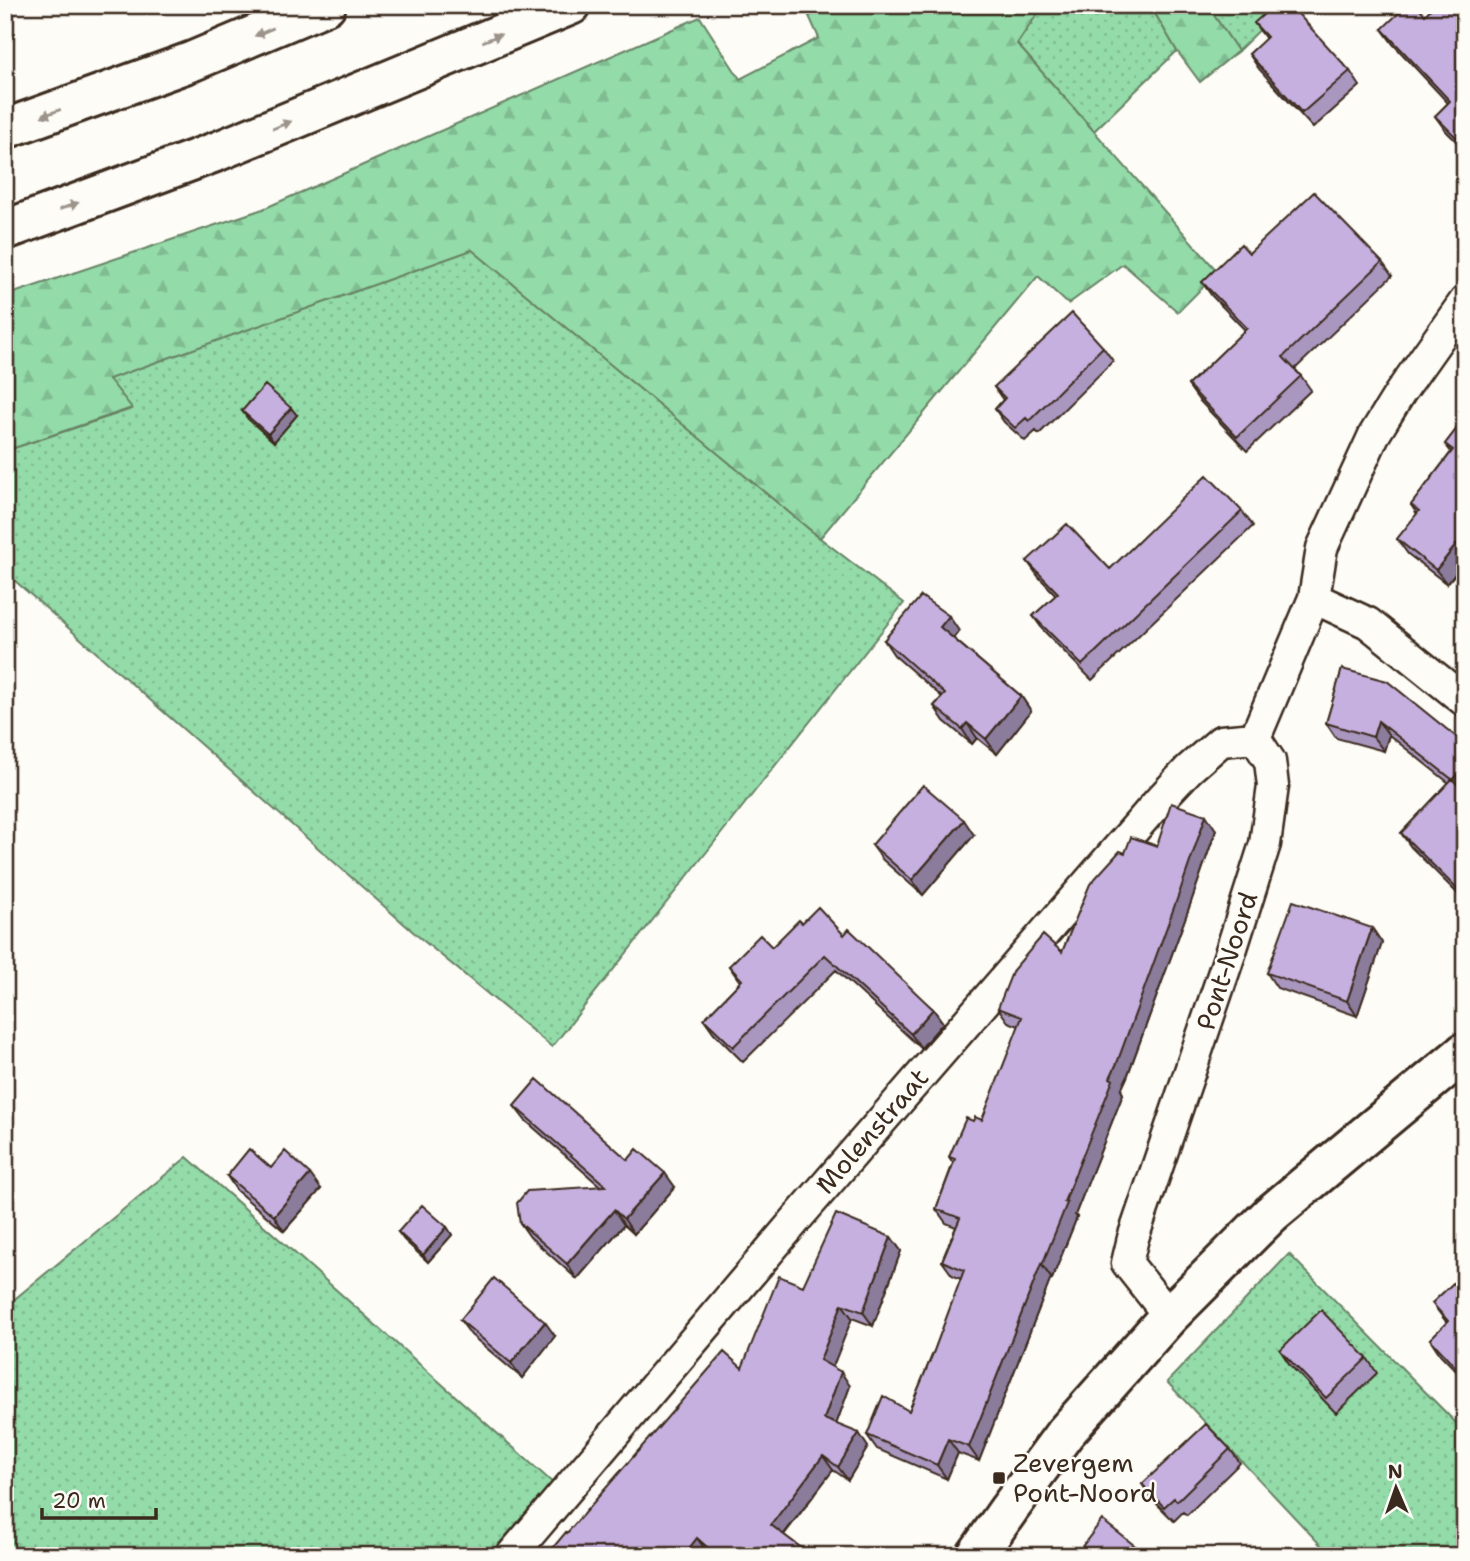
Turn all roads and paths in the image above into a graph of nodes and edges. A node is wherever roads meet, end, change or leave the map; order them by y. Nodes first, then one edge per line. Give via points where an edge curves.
1 (326, 5) edge
2 (571, 5) edge
3 (5, 129) edge
4 (5, 230) edge
5 (1465, 301) edge
6 (1314, 598) junction
7 (1465, 701) edge
8 (1255, 738) junction
9 (1465, 1052) edge
10 (1169, 1316) junction
11 (511, 1556) edge
12 (976, 1556) edge

1 -> 3 main road via 193,61
4 -> 2 main road via 218,151
5 - 6 street via 1374,435 1322,548
6 - 7 street via 1368,623
6 - 8 street
8 - 10 street, Pont-Noord via 1270,761 1273,786 1265,844 1127,1263
8 - 11 street, Molenstraat via 1220,741 1158,802
9 - 10 main road via 1272,1214
10 - 12 main road via 1065,1433

